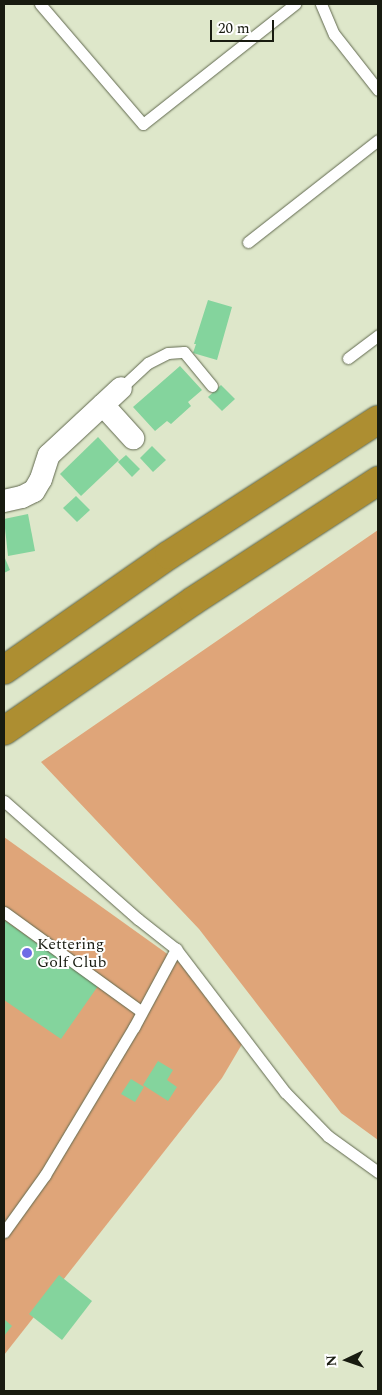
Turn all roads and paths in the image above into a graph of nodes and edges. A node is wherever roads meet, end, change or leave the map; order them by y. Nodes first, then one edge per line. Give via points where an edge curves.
1 (40, 4) edge
2 (295, 4) edge
3 (320, 4) edge
4 (378, 90) edge
5 (378, 140) edge
6 (248, 242) dead end
7 (378, 336) edge
8 (348, 358) dead end
9 (212, 386) dead end
10 (121, 388) joint
11 (103, 405) junction
12 (378, 420) edge
13 (133, 438) dead end
14 (378, 481) edge
15 (4, 501) edge
16 (4, 670) edge
17 (4, 731) edge
18 (4, 801) edge
19 (4, 912) edge
20 (176, 949) junction
21 (141, 1011) junction
22 (378, 1172) edge
23 (4, 1232) edge

1 - 2 lane via 143,124
3 - 4 lane via 334,34
5 - 6 lane
7 - 8 lane
9 - 10 lane via 184,352 168,353 148,363
10 - 11 street
11 - 13 street
11 - 15 street via 49,455 34,491
12 - 16 highway via 169,555
14 - 17 highway via 193,601
18 - 20 lane
19 - 21 lane
20 - 21 lane
20 - 22 lane via 285,1092 328,1136
21 - 23 lane via 45,1175

